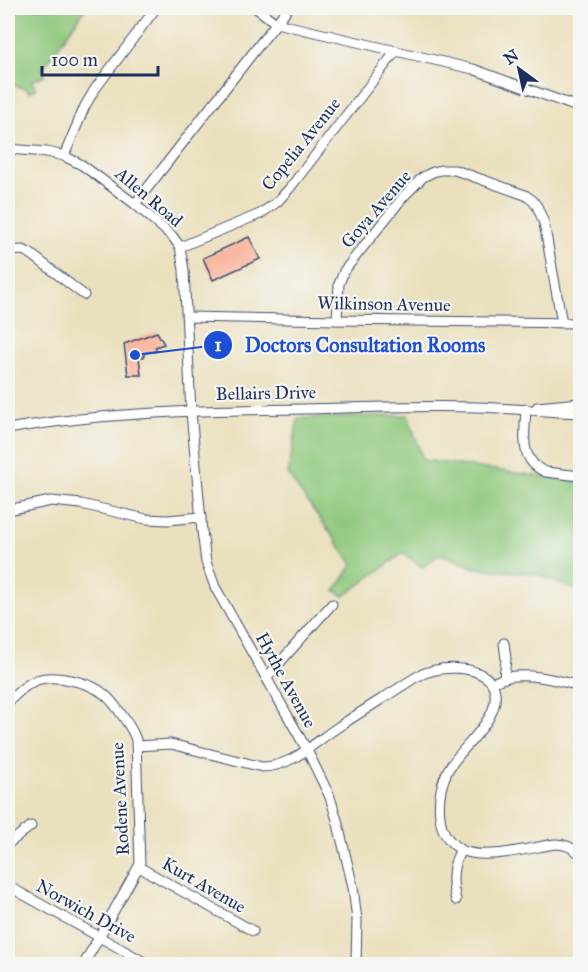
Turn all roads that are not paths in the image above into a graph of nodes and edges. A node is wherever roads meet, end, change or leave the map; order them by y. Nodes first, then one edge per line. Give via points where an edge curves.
1 (156, 8) edge
2 (256, 8) edge
3 (288, 8) edge
4 (276, 23) junction
5 (396, 51) junction
6 (580, 108) edge
7 (8, 149) edge
8 (64, 156) junction
9 (135, 204) junction
10 (180, 247) junction
11 (8, 251) edge
12 (84, 295) dead end
13 (187, 317) junction
14 (337, 320) junction
15 (562, 322) junction
16 (580, 323) edge
17 (580, 403) edge
18 (526, 409) junction
19 (191, 412) junction
20 (580, 413) edge
21 (8, 429) edge
22 (580, 476) edge
23 (8, 510) edge
24 (201, 517) junction
25 (332, 604) dead end
26 (504, 643) dead end
27 (266, 678) junction
28 (504, 678) junction
29 (492, 683) junction
30 (578, 686) dead end
31 (8, 702) edge
32 (137, 746) junction
33 (307, 750) junction
34 (31, 826) dead end
35 (8, 843) edge
36 (461, 850) junction
37 (580, 854) edge
38 (139, 867) junction
39 (8, 886) edge
40 (456, 900) dead end
41 (253, 931) dead end
42 (99, 937) junction
43 (84, 964) edge
44 (148, 964) edge
45 (356, 964) edge

1 - 8 street via 95,89
2 - 4 street
3 - 4 street
4 - 5 street
4 - 9 street
5 - 6 street via 486,73
5 - 10 street, Copelia Avenue via 277,202 255,216
7 - 8 street, Allen Road
8 - 9 street, Allen Road
9 - 10 street, Allen Road
10 - 13 street, Allen Road
11 - 12 street via 31,254
13 - 14 street, Wilkinson Avenue
13 - 19 street, Allen Road
14 - 15 street, Wilkinson Avenue
14 - 15 street, Goya Avenue via 339,284 344,271 417,183 433,172 448,169 525,195 534,203 546,231
15 - 16 street, Wilkinson Avenue
17 - 18 street
18 - 19 street, Bellairs Drive via 422,406
18 - 20 street
18 - 22 street via 525,449 530,461 546,472
19 - 21 street, Bellairs Drive via 109,416
19 - 24 street, Hythe Avenue
23 - 24 street via 41,502 66,502 146,519
24 - 27 street, Hythe Avenue via 212,581
25 - 27 street
26 - 28 street
27 - 33 street, Hythe Avenue
28 - 29 street
28 - 30 street via 545,678
29 - 33 street via 465,670 427,672
29 - 36 street via 496,691 494,709 447,772 441,792 442,829
31 - 32 street, Rodene Avenue via 26,685 44,678 87,686 104,693 111,701 135,735
32 - 33 street via 171,744 262,767 282,763
32 - 38 street, Rodene Avenue
33 - 45 street, Hythe Avenue via 330,797 353,887
34 - 35 street
36 - 37 street via 478,855 562,844
36 - 40 street via 453,868
38 - 41 street, Kurt Avenue
38 - 42 street, Rodene Avenue
39 - 42 street, Norwich Drive
42 - 43 street, Rodene Avenue
42 - 44 street, Norwich Drive

